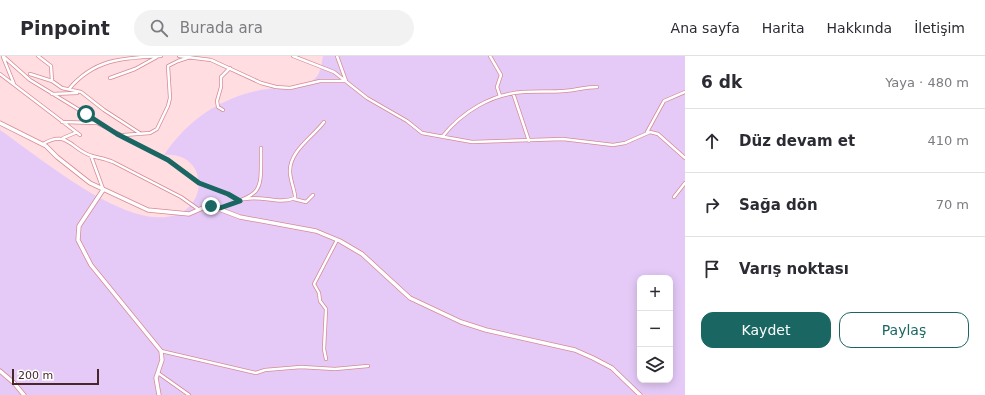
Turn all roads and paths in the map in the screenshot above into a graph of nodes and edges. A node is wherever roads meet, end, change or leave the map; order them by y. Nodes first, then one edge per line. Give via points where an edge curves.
1 (2, 56) edge
2 (38, 56) edge
3 (158, 56) edge
4 (161, 56) edge
5 (179, 56) edge
6 (293, 56) edge
7 (337, 56) edge
8 (490, 56) edge
9 (190, 57) edge
10 (230, 68) junction
11 (0, 74) edge
12 (30, 74) dead end
13 (110, 78) dead end
14 (52, 81) junction
15 (346, 81) junction
16 (14, 84) junction
17 (598, 87) dead end
18 (69, 89) junction
19 (81, 92) junction
20 (685, 92) edge
21 (513, 93) junction
22 (52, 94) junction
23 (500, 96) junction
24 (223, 110) dead end
25 (61, 122) junction
26 (324, 122) dead end
27 (0, 123) edge
28 (97, 123) junction
29 (647, 132) junction
30 (76, 133) junction
31 (141, 134) junction
32 (80, 135) dead end
33 (123, 136) junction
34 (63, 138) junction
35 (442, 138) junction
36 (529, 141) junction
37 (43, 144) junction
38 (261, 148) dead end
39 (91, 156) junction
40 (685, 158) edge
41 (685, 183) edge
42 (103, 190) junction
43 (313, 195) dead end
44 (674, 197) dead end
45 (245, 199) junction
46 (294, 199) junction
47 (240, 201) junction
48 (220, 208) junction
49 (198, 209) junction
50 (337, 240) junction
51 (161, 351) junction
52 (326, 359) dead end
53 (368, 366) dead end
54 (0, 371) edge
55 (158, 372) junction
56 (24, 395) edge
57 (159, 395) edge
58 (189, 395) edge
59 (640, 395) edge

1 - 16 street
1 - 22 street via 30,80
2 - 14 street via 51,66
3 - 4 street
3 - 13 street via 135,69
3 - 18 street via 111,60 93,68 76,80
5 - 9 street
6 - 15 street via 334,72
7 - 15 street
8 - 23 street via 501,75 497,87
9 - 10 street via 210,60
9 - 31 street via 168,66 168,106 157,129
10 - 15 street via 261,83 276,87 290,88 320,81
10 - 24 street via 221,77 217,101 218,107
11 - 16 street
12 - 14 street
14 - 18 street
15 - 35 street via 367,98 422,133
16 - 25 street
17 - 21 street
18 - 19 street
19 - 22 street
19 - 31 street
20 - 29 street via 664,101
21 - 23 street
21 - 36 street
22 - 28 street
23 - 35 street via 480,104 449,128
25 - 28 street
25 - 30 street
26 - 46 street via 300,147 290,165 292,189 296,197
27 - 37 street
28 - 33 street
29 - 36 street via 625,143 613,145 563,139
29 - 40 street via 658,134
30 - 32 street
30 - 34 street
31 - 33 street
33 - 47 street via 168,160 199,183
34 - 37 street via 56,138
34 - 39 street
35 - 36 street via 472,142
37 - 42 street
38 - 45 street via 261,184
39 - 42 street via 102,180
39 - 49 street via 113,162 181,197
41 - 44 street
42 - 49 street via 148,210 189,214
42 - 51 street via 79,226 78,240 91,265
43 - 46 street via 306,202
45 - 46 street
45 - 47 street
47 - 48 street
48 - 49 street via 211,206
48 - 50 street via 240,217 316,231
50 - 52 street via 314,284 326,310
50 - 59 street via 362,254 410,298 466,324 575,350 612,368
51 - 53 street via 256,373 301,367 335,369
51 - 55 street via 162,360
54 - 56 street
55 - 57 street via 156,378
55 - 58 street

